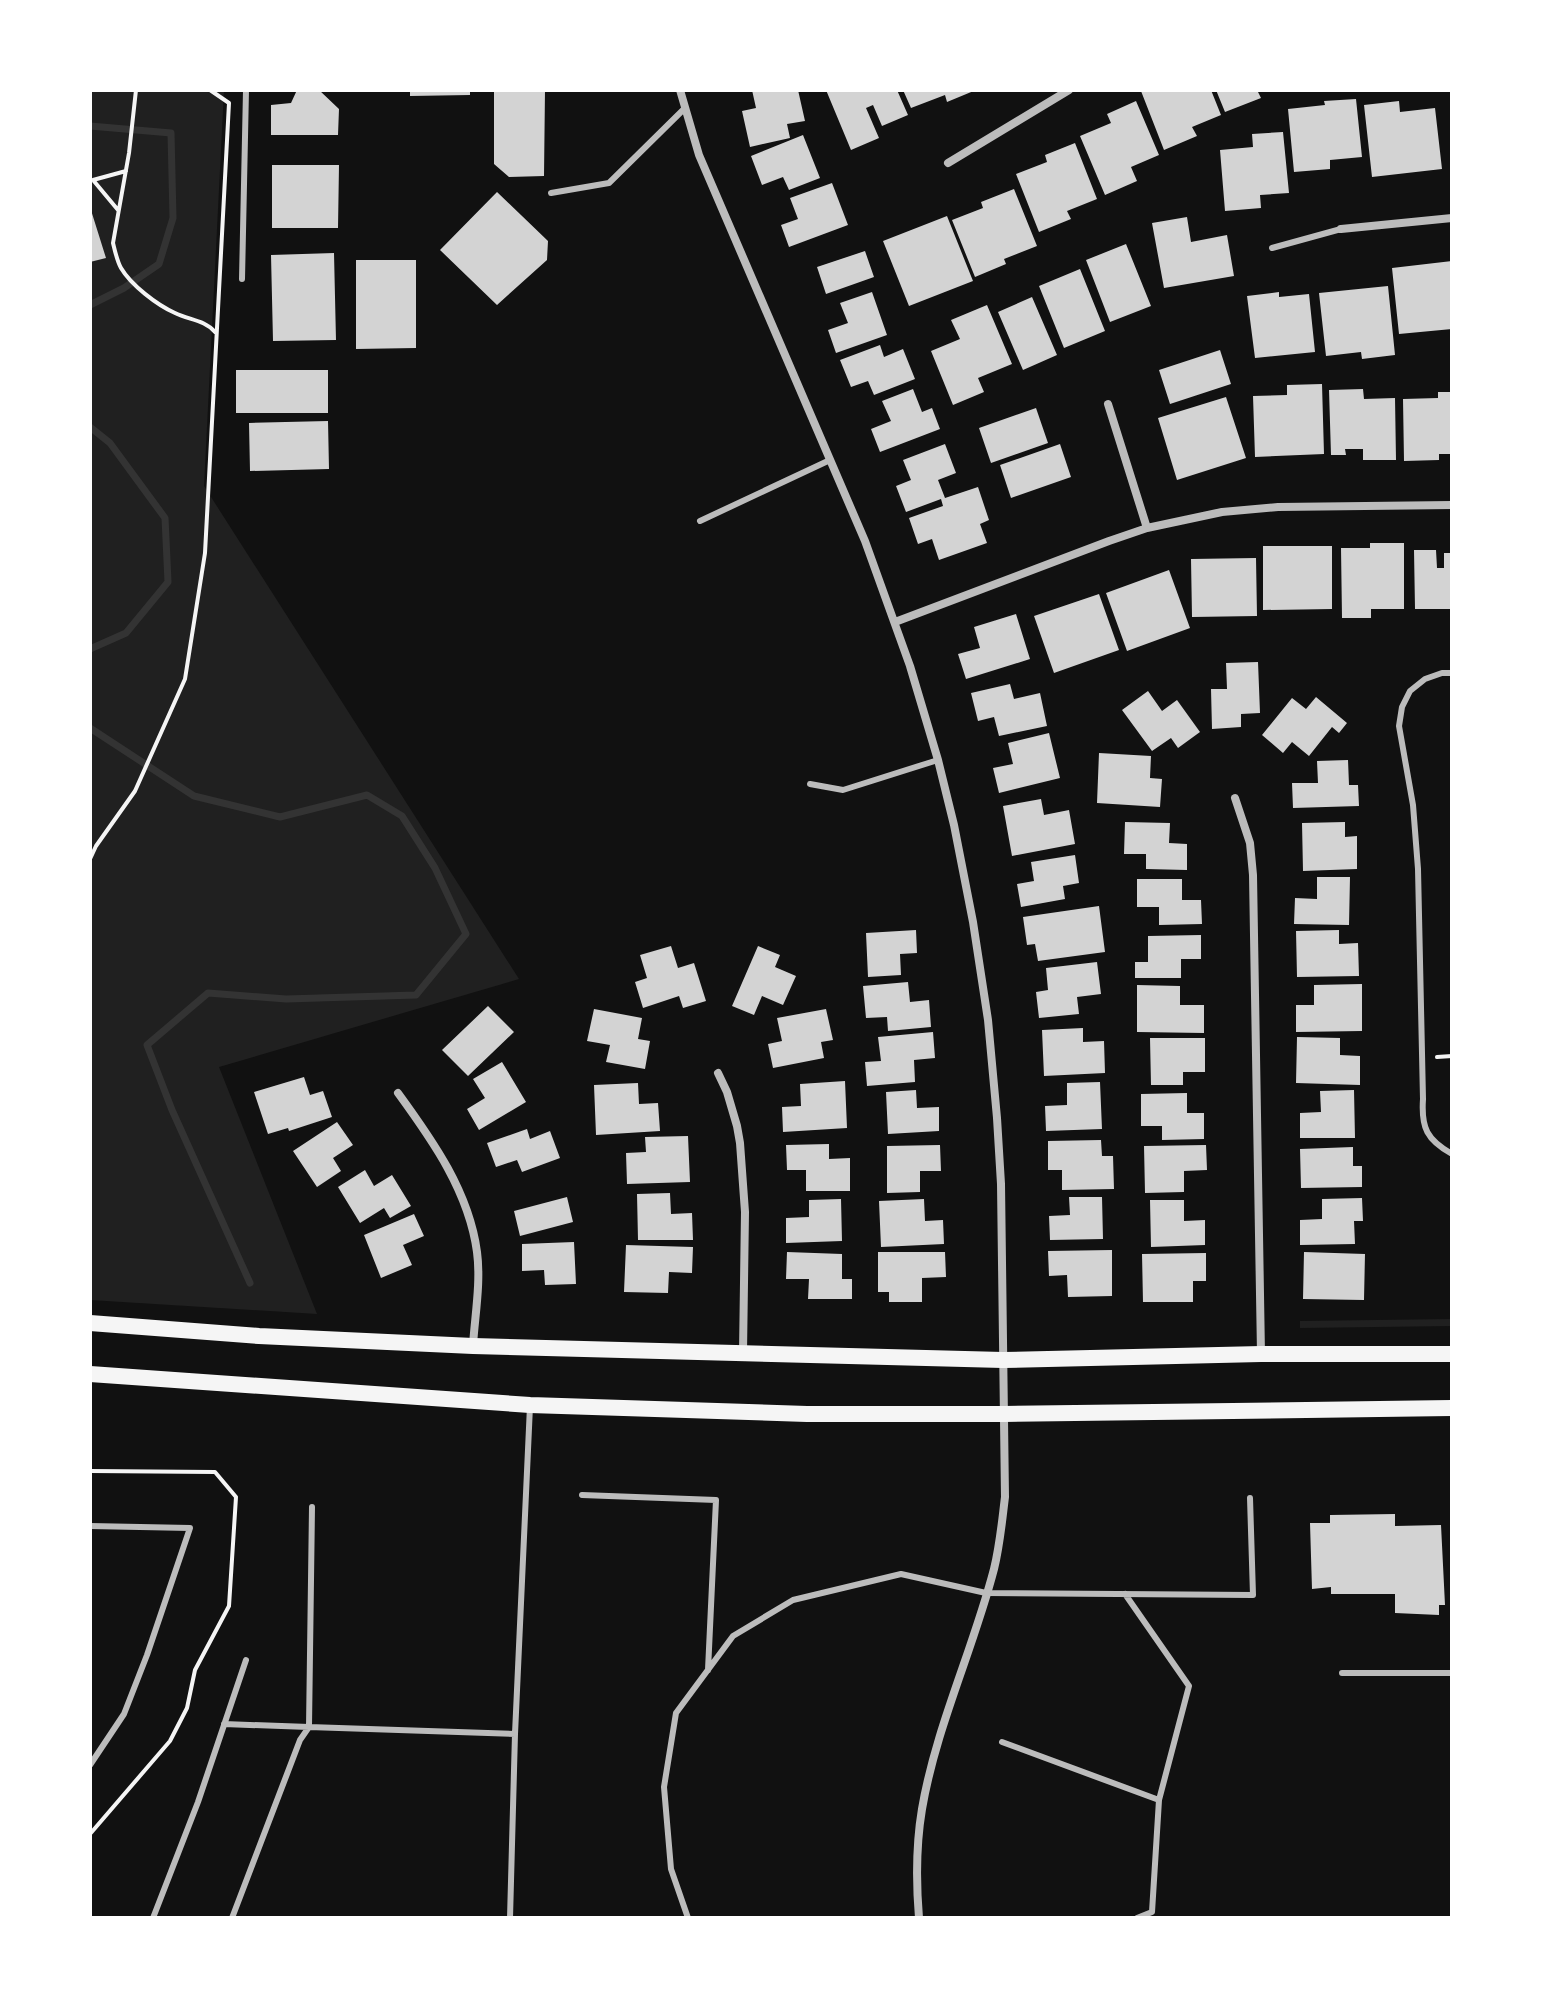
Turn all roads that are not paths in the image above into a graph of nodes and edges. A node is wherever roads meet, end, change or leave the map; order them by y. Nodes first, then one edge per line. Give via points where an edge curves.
1 (246, 90) edge
2 (680, 90) edge
3 (1069, 90) edge
4 (684, 109) junction
5 (948, 163) dead end
6 (551, 193) dead end
7 (1452, 218) edge
8 (1341, 229) joint
9 (1272, 248) dead end
10 (242, 279) dead end
11 (1108, 404) dead end
12 (830, 460) junction
13 (1452, 505) edge
14 (700, 521) dead end
15 (1147, 528) junction
16 (895, 622) junction
17 (1452, 673) edge
18 (938, 760) junction
19 (810, 784) dead end
20 (1235, 798) dead end
21 (718, 1073) dead end
22 (398, 1093) dead end
23 (1452, 1154) edge
24 (90, 1323) edge
25 (473, 1346) junction
26 (743, 1354) junction
27 (1261, 1354) junction
28 (1452, 1354) edge
29 (1003, 1360) junction
30 (90, 1374) edge
31 (530, 1405) junction
32 (1452, 1408) edge
33 (1004, 1414) junction
34 (582, 1495) dead end
35 (1250, 1498) dead end
36 (312, 1507) dead end
37 (90, 1526) edge
38 (986, 1593) junction
39 (1125, 1594) junction
40 (246, 1660) dead end
41 (708, 1670) junction
42 (1342, 1673) dead end
43 (1452, 1673) edge
44 (224, 1724) junction
45 (309, 1727) junction
46 (515, 1734) junction
47 (1002, 1742) dead end
48 (90, 1765) edge
49 (1159, 1800) junction
50 (153, 1918) edge
51 (232, 1918) edge
52 (510, 1918) edge
53 (688, 1918) edge
54 (919, 1918) edge
55 (1137, 1918) edge

1 - 10 lane
2 - 4 street
3 - 5 street
4 - 6 lane via 609,183
4 - 12 street
7 - 8 street
8 - 9 lane
11 - 15 street
12 - 14 lane
12 - 16 street
13 - 15 street via 1278,507
15 - 16 street
16 - 18 street
17 - 23 lane via 1425,679 1410,691 1399,726 1418,869 1422,1117 1426,1133
18 - 19 lane via 843,790
18 - 29 street via 988,1020 1001,1184
20 - 27 street via 1250,843 1253,875
21 - 26 street via 740,1143 745,1212
22 - 25 street via 457,1184 470,1218 478,1271
24 - 25 main road
25 - 26 main road
26 - 29 main road
27 - 28 main road
27 - 29 main road
29 - 33 street
30 - 31 main road
31 - 33 main road
31 - 46 lane
32 - 33 main road
33 - 38 street via 1004,1509
34 - 41 lane via 716,1500
35 - 39 lane via 1253,1595
36 - 45 lane
37 - 48 lane via 190,1528 124,1714
38 - 39 lane
38 - 41 lane via 901,1574 793,1600 733,1636
38 - 54 street via 922,1808
39 - 49 lane via 1189,1686
40 - 44 lane
41 - 53 lane via 676,1713 664,1787 671,1869
42 - 43 lane
44 - 45 lane
44 - 50 lane
45 - 46 lane
45 - 51 lane
46 - 52 lane
47 - 49 lane
49 - 55 lane via 1152,1912

